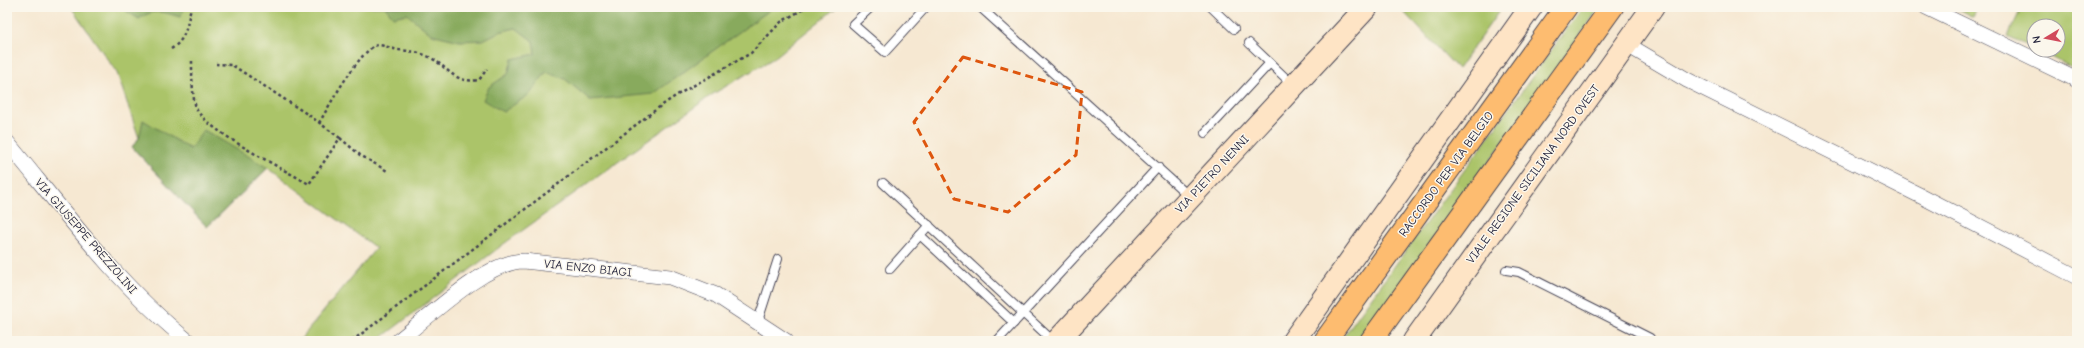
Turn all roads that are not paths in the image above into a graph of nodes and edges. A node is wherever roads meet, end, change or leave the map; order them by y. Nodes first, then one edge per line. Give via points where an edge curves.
1 (871, 7) edge
2 (926, 7) edge
3 (980, 7) edge
4 (1211, 7) edge
5 (1367, 7) edge
6 (1531, 7) edge
7 (1566, 7) edge
8 (1612, 7) edge
9 (1653, 7) edge
10 (1926, 7) edge
11 (1234, 29) dead end
12 (1249, 43) dead end
13 (1626, 44) junction
14 (1270, 63) junction
15 (2077, 80) edge
16 (1294, 85) junction
17 (1205, 133) dead end
18 (7, 142) edge
19 (1158, 167) junction
20 (883, 183) dead end
21 (1190, 198) junction
22 (929, 225) junction
23 (920, 235) junction
24 (778, 259) dead end
25 (890, 268) dead end
26 (1506, 270) dead end
27 (2077, 277) edge
28 (1023, 313) junction
29 (758, 321) junction
30 (1014, 323) junction
31 (1650, 338) dead end
32 (188, 341) edge
33 (398, 341) edge
34 (786, 341) edge
35 (997, 341) edge
36 (1053, 341) edge
37 (1057, 341) edge
38 (1292, 341) edge
39 (1326, 341) edge
40 (1371, 341) edge
41 (1414, 341) edge

1 - 2 lane via 853,24 885,52
3 - 19 lane
4 - 11 lane
5 - 16 street, VIA PIETRO NENNI
6 - 38 street
7 - 39 highway, RACCORDO PER VIA BELGIO
8 - 40 highway
9 - 13 street, VIALE REGIONE SICILIANA NORD OVEST
10 - 15 street
12 - 14 lane
13 - 27 street via 1687,80
13 - 41 street, VIALE REGIONE SICILIANA NORD OVEST
14 - 16 lane
14 - 17 lane
16 - 21 street, VIA PIETRO NENNI
18 - 32 street, VIA GIUSEPPE PREZZOLINI via 92,245 140,297
19 - 21 lane
19 - 28 lane
20 - 22 lane
21 - 37 street, VIA PIETRO NENNI
22 - 23 lane
22 - 28 lane
23 - 25 lane
23 - 30 lane
24 - 29 lane
26 - 31 lane via 1519,272
28 - 30 lane
28 - 36 lane
29 - 33 street, VIA ENZO BIAGI via 716,295 670,278 513,261 481,275
29 - 34 street, VIA ENZO BIAGI
30 - 35 lane

